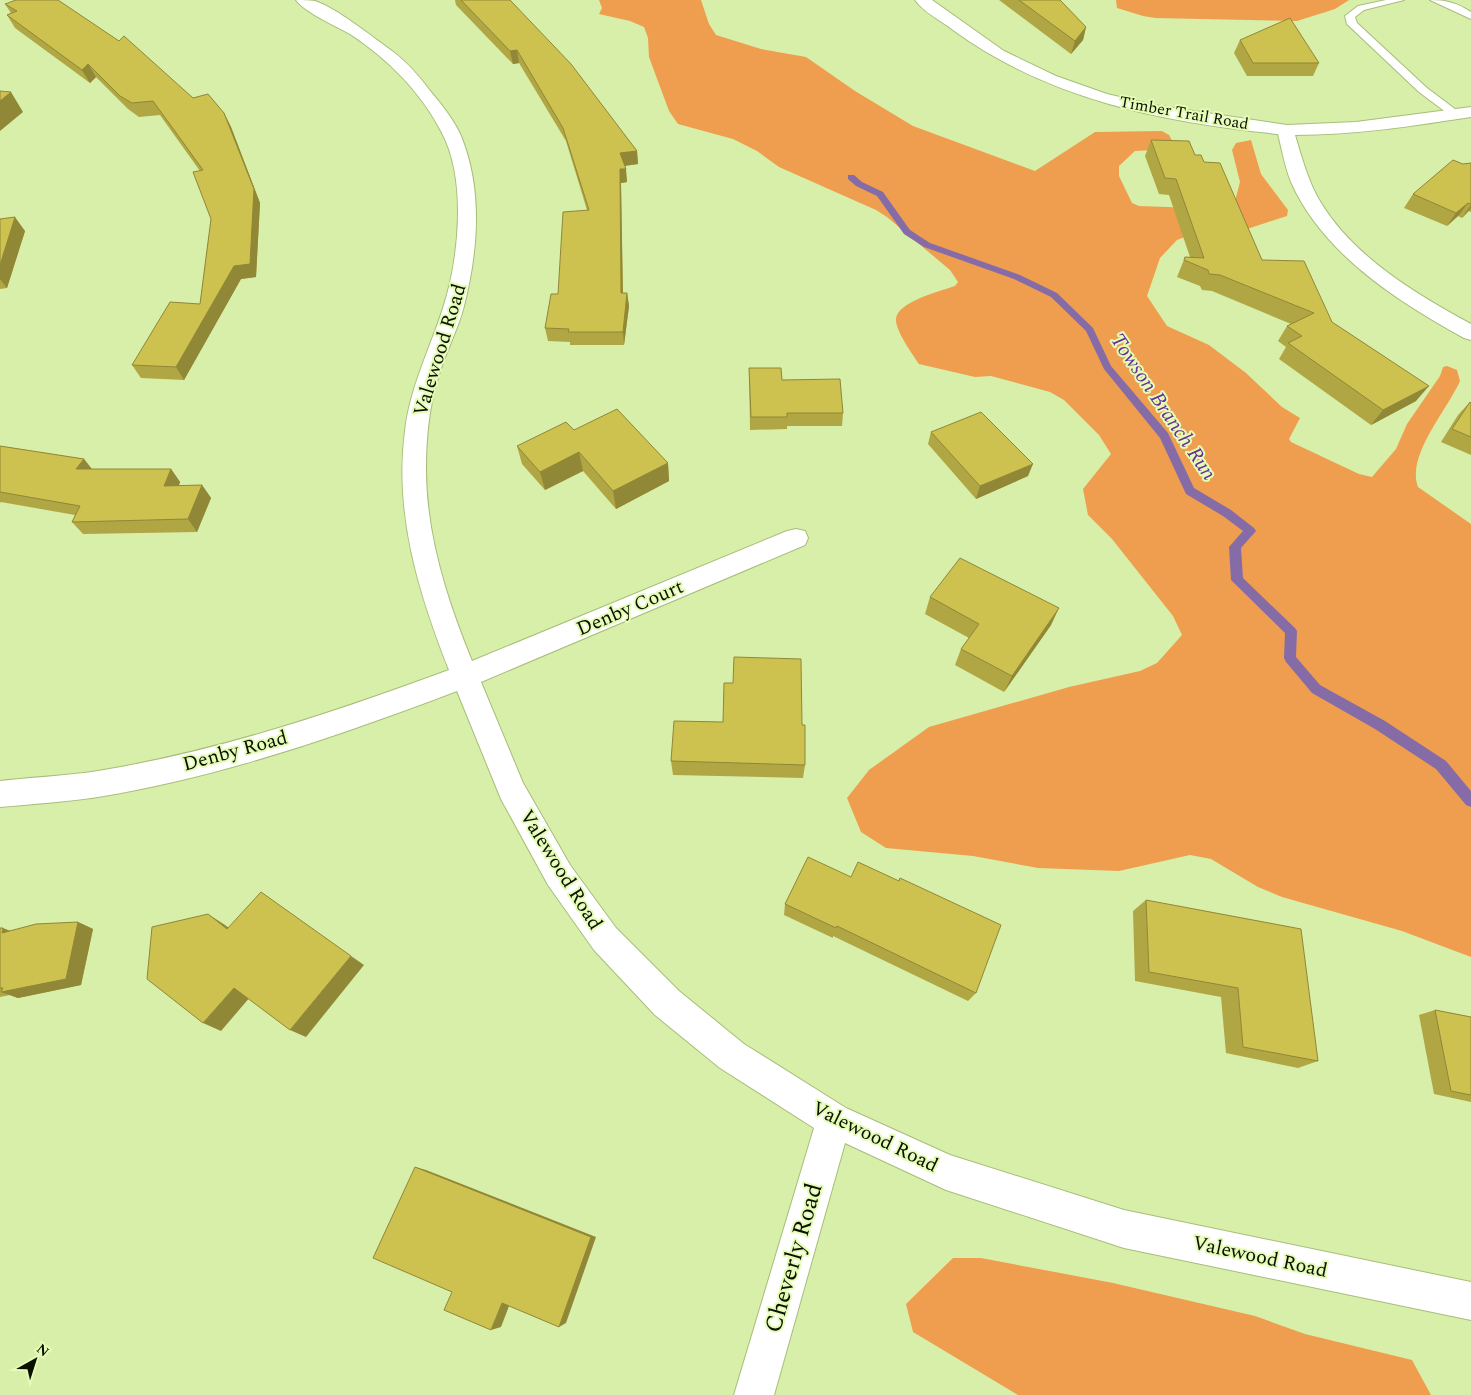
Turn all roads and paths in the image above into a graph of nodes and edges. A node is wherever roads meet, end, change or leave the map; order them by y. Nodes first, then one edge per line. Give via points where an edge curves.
1 (303, 0) edge
2 (922, 0) edge
3 (1399, 0) edge
4 (1435, 0) edge
5 (1471, 16) edge
6 (1463, 113) edge
7 (1285, 130) junction
8 (1471, 334) edge
9 (796, 538) dead end
10 (463, 677) junction
11 (0, 794) edge
12 (834, 1120) junction
13 (1471, 1301) edge
14 (754, 1395) edge

1 - 10 street, Valewood Road via 357,32 404,68 438,111 452,135 466,185 462,277 427,378 416,430 414,469 416,514 426,565
2 - 7 street, Timber Trail Road via 988,48 1026,69 1074,88 1130,105
3 - 6 lane via 1361,8 1350,16 1352,24 1423,90
4 - 5 lane via 1455,6
6 - 7 street, Timber Trail Road via 1355,128
7 - 8 street via 1301,182 1319,212 1348,247 1392,284
9 - 10 street, Denby Court
10 - 11 street, Denby Road via 339,723 210,760 98,784
10 - 12 street, Valewood Road via 511,790 559,875 605,940 667,1003 732,1056
12 - 13 street, Valewood Road via 946,1172 1124,1229
12 - 14 street, Cheverly Road

